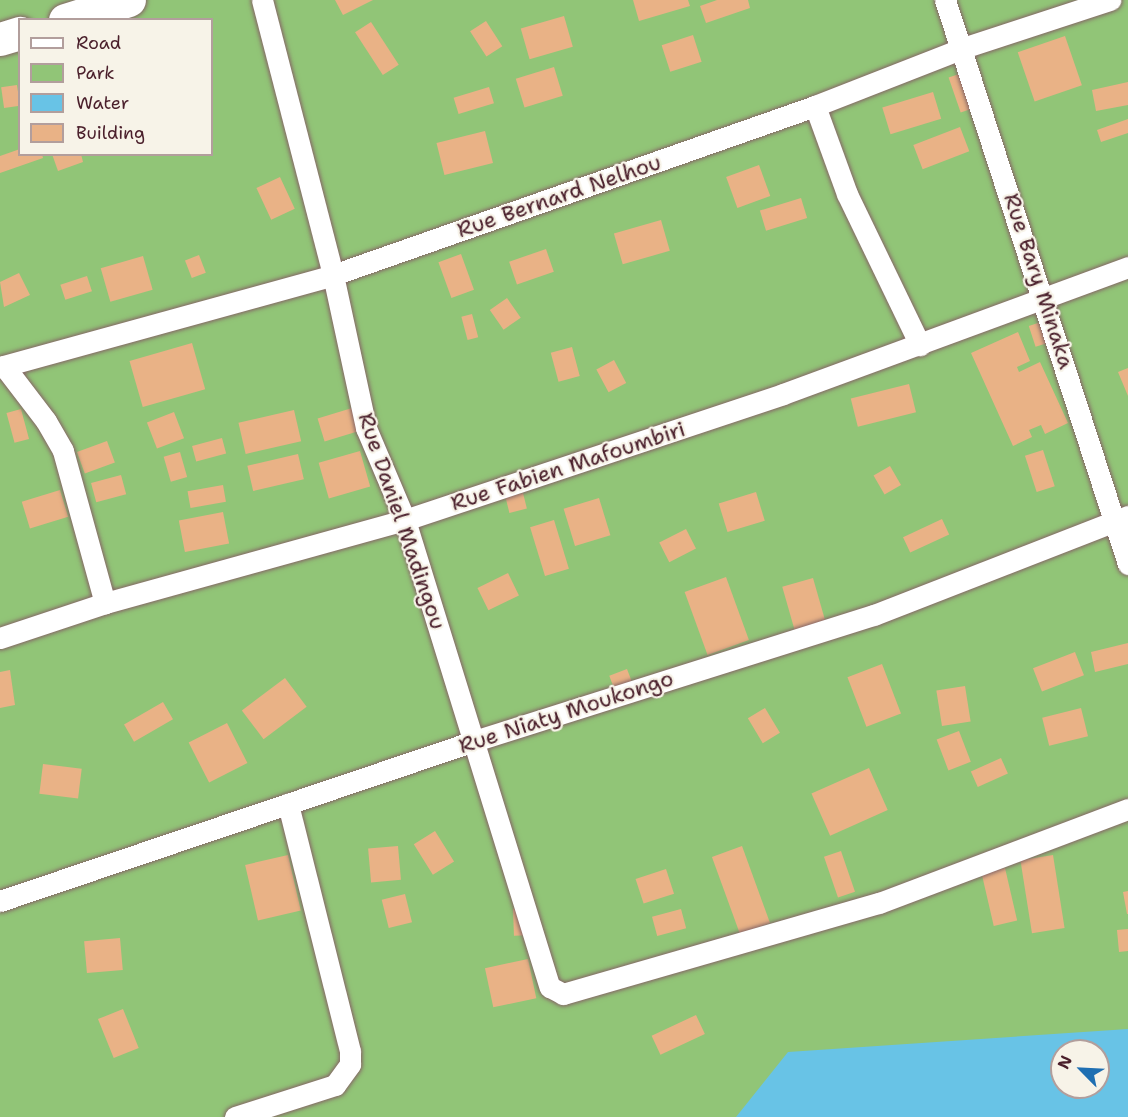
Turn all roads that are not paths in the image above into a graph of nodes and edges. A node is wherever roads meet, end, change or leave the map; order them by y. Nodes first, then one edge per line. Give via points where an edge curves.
1 (129, 0) edge
2 (262, 0) edge
3 (945, 0) edge
4 (1110, 0) edge
5 (71, 18) edge
6 (18, 34) edge
7 (0, 39) edge
8 (963, 48) junction
9 (815, 106) junction
10 (1128, 267) edge
11 (333, 275) junction
12 (1044, 296) junction
13 (920, 345) junction
14 (2, 367) edge
15 (1121, 518) edge
16 (405, 520) junction
17 (1128, 564) edge
18 (105, 603) junction
19 (0, 638) edge
20 (474, 741) junction
21 (288, 804) junction
22 (1128, 809) edge
23 (0, 901) edge
24 (235, 1117) edge

1 - 5 highway
2 - 11 street, Rue Daniel Madingou
3 - 8 street, Rue Bary Minaka
4 - 8 street, Rue Bernard Nelhou
6 - 7 highway
8 - 9 street, Rue Bernard Nelhou
8 - 12 street, Rue Bary Minaka
9 - 11 street, Rue Bernard Nelhou
9 - 13 street via 847,194
10 - 12 street, Rue Fabien Mafoumbiri
11 - 14 street, Rue Bernard Nelhou
11 - 16 street, Rue Daniel Madingou via 366,428
12 - 13 street, Rue Fabien Mafoumbiri
12 - 15 street, Rue Bary Minaka
13 - 16 street, Rue Fabien Mafoumbiri
14 - 18 street via 46,421 63,451
15 - 17 street, Rue Bary Minaka
15 - 20 street, Rue Niaty Moukongo via 874,615
16 - 18 street, Rue Fabien Mafoumbiri
16 - 20 street, Rue Daniel Madingou
18 - 19 street, Rue Fabien Mafoumbiri
20 - 21 street, Rue Niaty Moukongo
20 - 22 street, Rue Daniel Madingou via 550,987 563,994 879,903
21 - 23 street, Rue Niaty Moukongo
21 - 24 street via 350,1051 350,1064 335,1085

